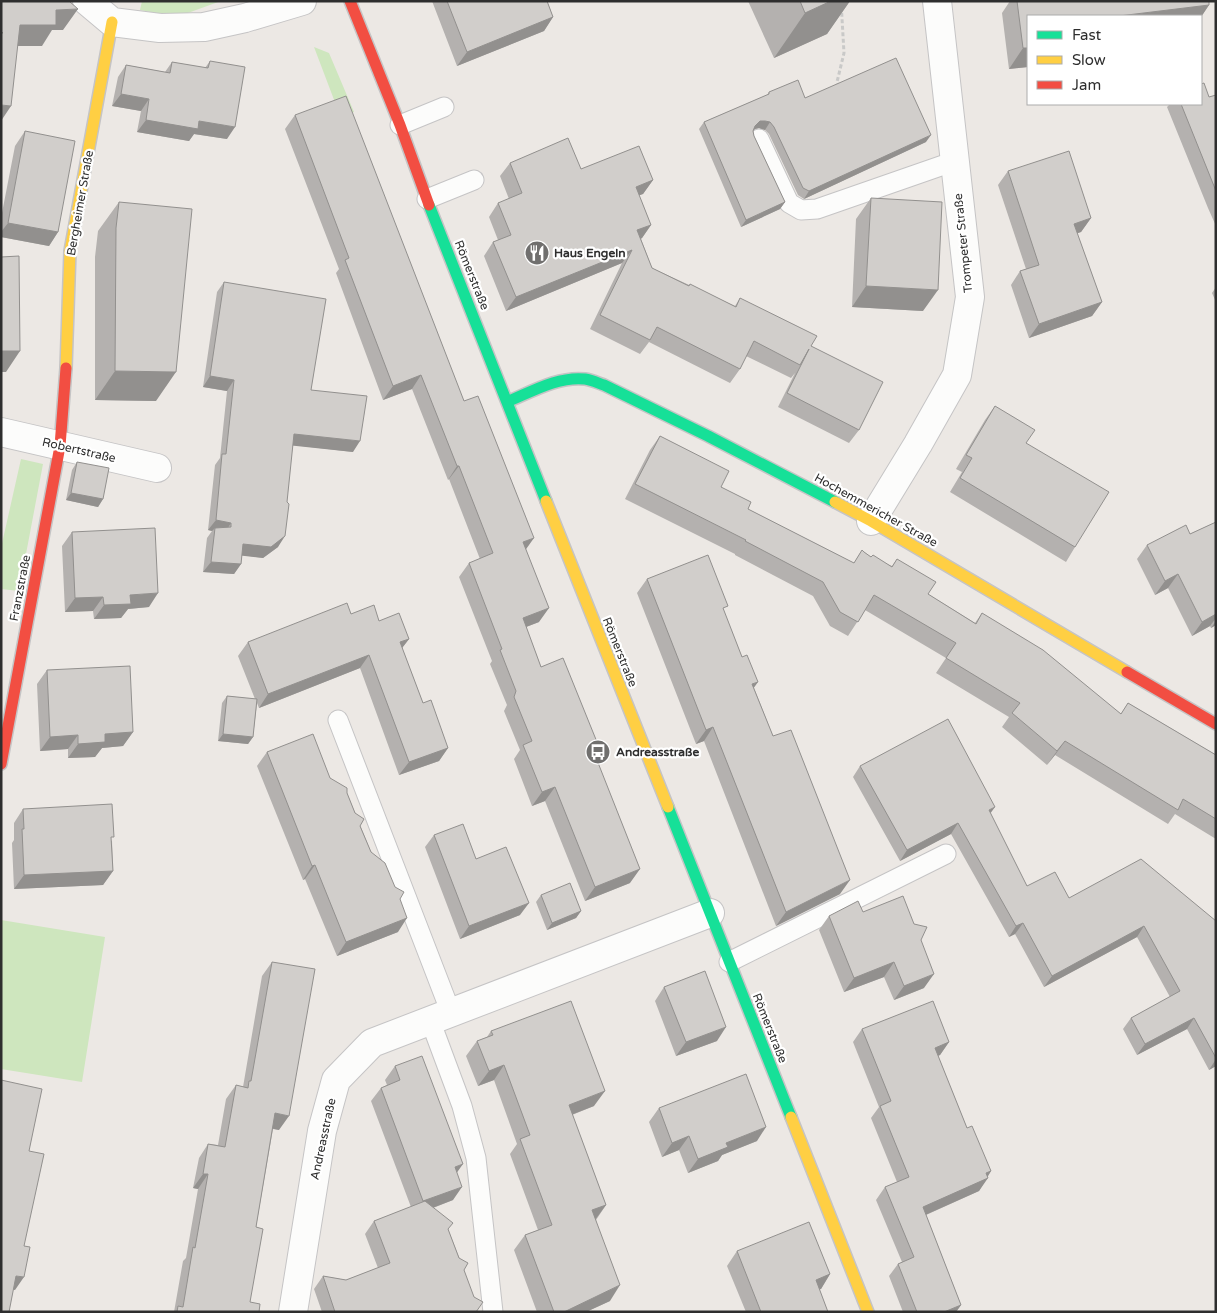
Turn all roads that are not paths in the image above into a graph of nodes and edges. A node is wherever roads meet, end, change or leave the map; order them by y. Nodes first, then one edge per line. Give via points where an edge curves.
1 (86, 1) edge
2 (302, 1) edge
3 (350, 1) edge
4 (937, 1) edge
5 (112, 22) junction
6 (444, 107) dead end
7 (400, 126) junction
8 (759, 139) dead end
9 (955, 162) junction
10 (474, 180) dead end
11 (427, 199) junction
12 (507, 402) junction
13 (1, 432) edge
14 (60, 446) junction
15 (157, 468) dead end
16 (871, 521) junction
17 (338, 720) dead end
18 (1216, 724) edge
19 (1, 764) edge
20 (946, 854) dead end
21 (710, 913) junction
22 (729, 962) junction
23 (441, 1016) junction
24 (293, 1312) edge
25 (493, 1312) edge
26 (868, 1312) edge

1 - 5 street
2 - 5 street via 204,27 160,28
3 - 7 street, Römerstraße
4 - 9 street, Trompeter Straße
5 - 14 street, Bergheimer Straße via 70,251 66,381
6 - 7 lane
7 - 11 street, Römerstraße
8 - 9 lane via 789,203 801,210 816,209
9 - 16 street, Trompeter Straße via 970,297 957,375
10 - 11 lane
11 - 12 street, Römerstraße
12 - 16 street, Hochemmericher Straße via 566,379 586,379 604,384
12 - 21 street, Römerstraße
13 - 14 street, Robertstraße
14 - 15 street, Robertstraße
14 - 19 street, Franzstraße
16 - 18 street, Hochemmericher Straße
17 - 23 lane
20 - 22 lane
21 - 22 street, Römerstraße
21 - 23 street, Andreasstraße
22 - 26 street, Römerstraße
23 - 24 street, Andreasstraße via 372,1043 336,1080 322,1131
23 - 25 lane via 476,1158

